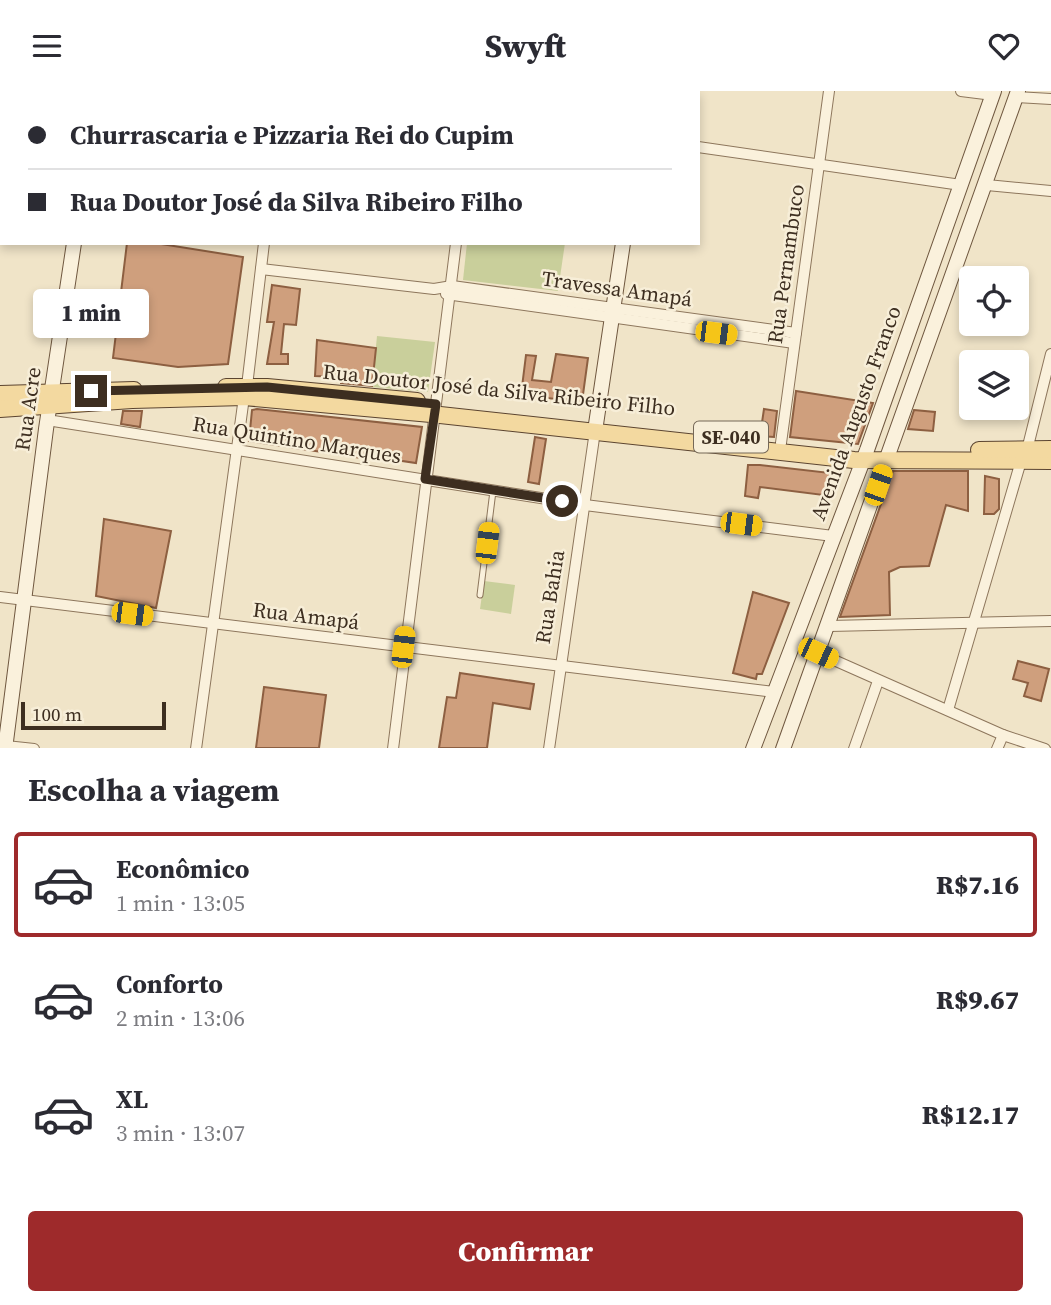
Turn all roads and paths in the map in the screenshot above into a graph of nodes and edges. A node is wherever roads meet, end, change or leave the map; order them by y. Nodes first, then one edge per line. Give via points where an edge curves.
1 (829, 91) edge
2 (961, 91) edge
3 (966, 91) edge
4 (994, 93) edge
5 (1017, 94) edge
6 (1051, 99) edge
7 (700, 147) edge
8 (819, 165) junction
9 (961, 185) junction
10 (987, 185) junction
11 (1051, 191) edge
12 (74, 245) edge
13 (264, 245) edge
14 (456, 245) edge
15 (623, 245) edge
16 (261, 269) junction
17 (451, 291) junction
18 (614, 313) junction
19 (795, 338) junction
20 (1051, 354) edge
21 (245, 392) junction
22 (0, 394) edge
23 (49, 406) junction
24 (0, 409) edge
25 (435, 409) junction
26 (595, 427) junction
27 (781, 443) junction
28 (1051, 449) edge
29 (237, 450) junction
30 (865, 455) junction
31 (889, 456) junction
32 (1024, 456) junction
33 (1051, 460) edge
34 (425, 479) junction
35 (493, 491) junction
36 (585, 505) junction
37 (833, 535) junction
38 (480, 595) dead end
39 (0, 597) edge
40 (23, 600) junction
41 (1051, 621) edge
42 (974, 624) junction
43 (213, 625) junction
44 (829, 626) junction
45 (403, 647) junction
46 (818, 653) junction
47 (560, 666) junction
48 (878, 681) junction
49 (774, 692) junction
50 (948, 710) junction
51 (1003, 735) junction
52 (1051, 740) edge
53 (855, 746) edge
54 (5, 747) edge
55 (34, 748) edge
56 (196, 748) edge
57 (393, 748) edge
58 (549, 748) edge
59 (753, 748) edge
60 (783, 748) edge
61 (868, 748) edge
62 (998, 748) edge
63 (1046, 748) edge

1 - 8 street, Rua Pernambuco
2 - 3 street
3 - 4 street
4 - 9 main road, Avenida Augusto Franco
5 - 6 street
5 - 10 main road
7 - 8 street
8 - 9 street
8 - 19 street, Rua Pernambuco
9 - 30 main road, Avenida Augusto Franco
10 - 11 street
10 - 31 main road
12 - 23 main road, Rua Acre
13 - 16 street
14 - 17 street
15 - 18 main road, Rua Bahia
16 - 17 street, Travessa Amapá
16 - 21 street
17 - 18 street, Travessa Amapá
17 - 25 street
18 - 19 street, Travessa Amapá
18 - 26 main road, Rua Bahia
19 - 27 street, Rua Pernambuco
20 - 32 street
21 - 23 main road, Rua Doutor José da Silva Ribeiro Filho / SE-040
21 - 25 main road, Rua Doutor José da Silva Ribeiro Filho / SE-040
21 - 29 street
22 - 23 main road, Rua Doutor José da Silva Ribeiro Filho / SE-040
23 - 24 main road, Rua Doutor José da Silva Ribeiro Filho / SE-040
23 - 29 street, Rua Quintino Marques
23 - 40 main road, Rua Acre
25 - 26 main road, Rua Doutor José da Silva Ribeiro Filho / SE-040
25 - 34 street
26 - 27 main road, Rua Doutor José da Silva Ribeiro Filho / SE-040
26 - 30 main road, Rua Doutor José da Silva Ribeiro Filho / SE-040
26 - 36 street, Rua Bahia
27 - 30 main road, Rua Doutor José da Silva Ribeiro Filho / SE-040
28 - 32 main road, SE-040
29 - 34 street, Rua Quintino Marques
29 - 43 street
30 - 31 main road, SE-040
30 - 37 main road, Avenida Augusto Franco
31 - 32 main road, SE-040
31 - 44 main road
32 - 33 main road, SE-040
32 - 42 street
34 - 35 street, Rua Quintino Marques
34 - 45 street
35 - 36 street, Rua Quintino Marques
35 - 38 lane
36 - 37 street, Rua Quintino Marques
36 - 47 street, Rua Bahia
37 - 49 main road, Avenida Augusto Franco
39 - 40 street, Rua Amapá
40 - 43 street, Rua Amapá
40 - 54 main road, Rua Acre
41 - 42 street
42 - 44 street
42 - 50 street
43 - 45 street, Rua Amapá
43 - 56 street
44 - 46 main road
45 - 47 street, Rua Amapá
45 - 57 street
46 - 48 street
46 - 60 main road
47 - 49 street, Rua Amapá
47 - 58 street, Rua Bahia
48 - 50 street
48 - 53 street
49 - 59 main road, Avenida Augusto Franco
50 - 51 street
51 - 62 street
51 - 63 street
52 - 63 street
53 - 61 street
54 - 55 street

